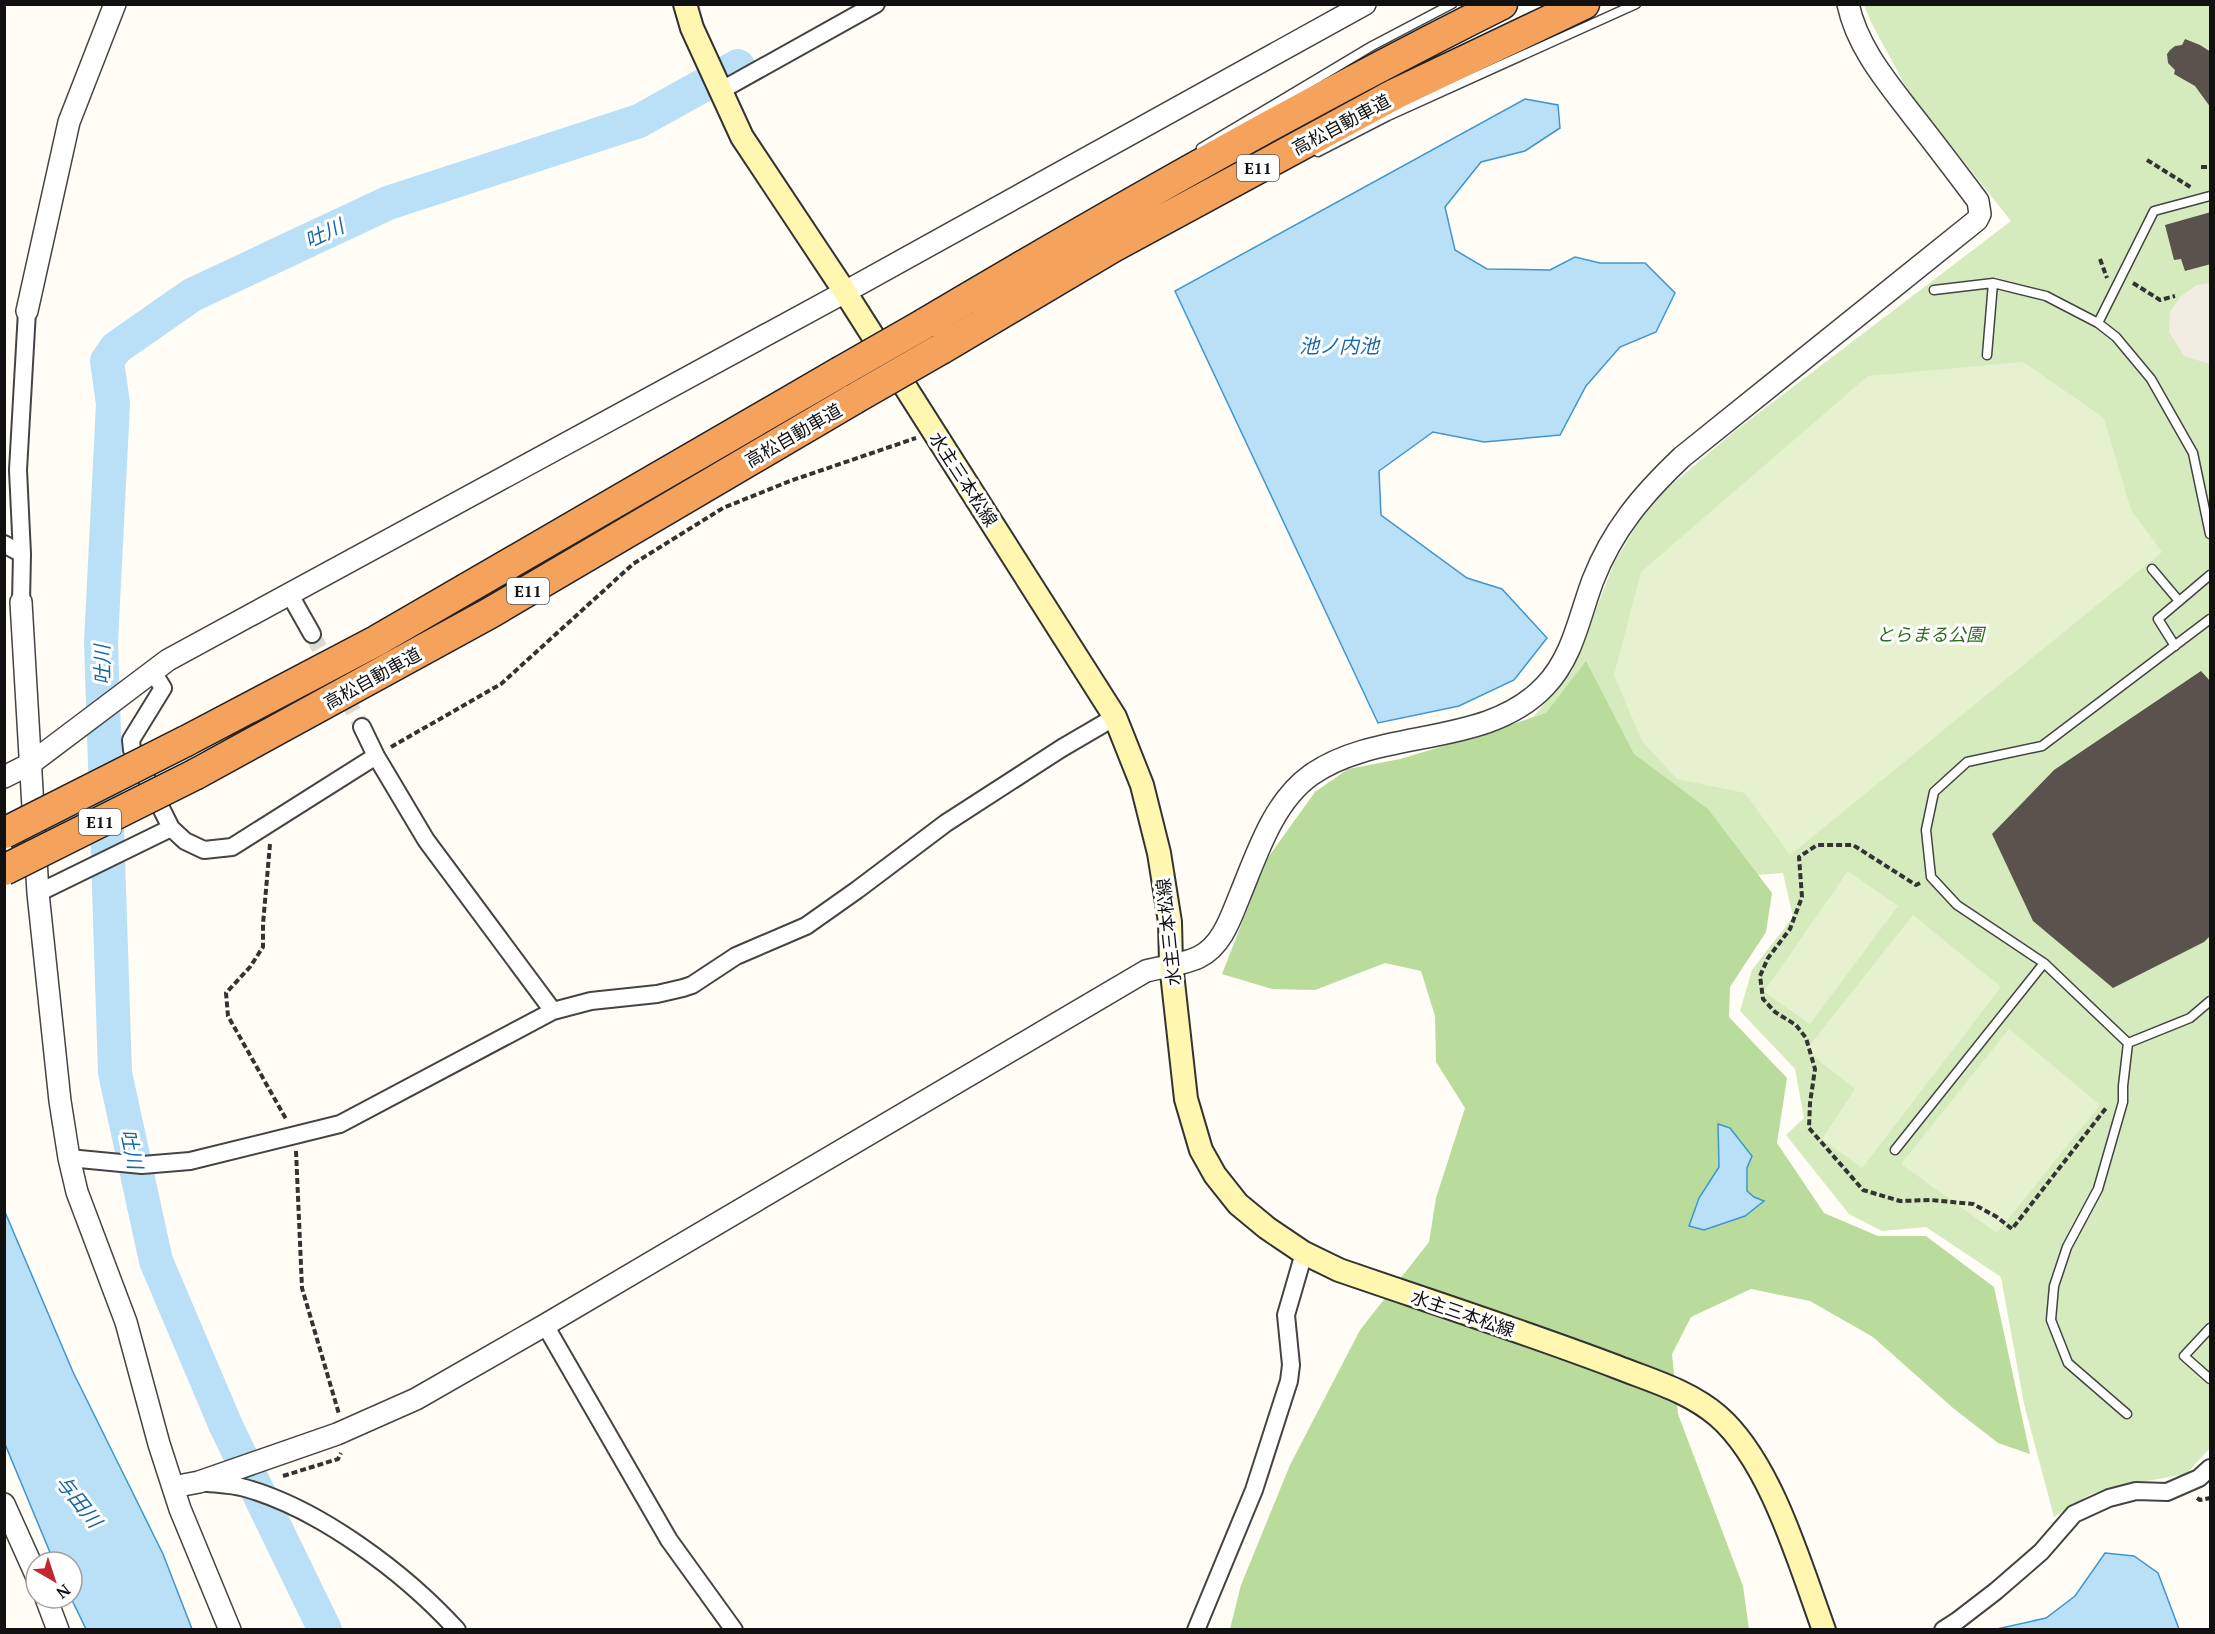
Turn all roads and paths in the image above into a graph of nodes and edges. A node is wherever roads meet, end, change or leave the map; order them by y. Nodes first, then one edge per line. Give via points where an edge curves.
1 (115, 4) edge
2 (685, 4) edge
3 (876, 4) edge
4 (1365, 4) edge
5 (1452, 4) edge
6 (1502, 4) edge
7 (1584, 4) edge
8 (1636, 4) edge
9 (1848, 4) edge
10 (720, 91) junction
11 (1191, 155) dead end
12 (1306, 159) dead end
13 (2147, 160) dead end
14 (2201, 167) dead end
15 (2211, 167) edge
16 (1162, 175) dead end
17 (2206, 195) edge
18 (1213, 204) dead end
19 (1096, 222) junction
20 (1111, 248) junction
21 (2100, 259) dead end
22 (2122, 276) junction
23 (1993, 282) junction
24 (2110, 287) dead end
25 (1934, 290) dead end
26 (845, 292) junction
27 (2175, 296) dead end
28 (27, 311) joint
29 (2098, 323) junction
30 (1987, 355) dead end
31 (934, 432) junction
32 (2211, 534) edge
33 (4, 544) edge
34 (22, 554) junction
35 (2152, 569) dead end
36 (2211, 575) edge
37 (290, 595) junction
38 (2179, 601) junction
39 (21, 602) joint
40 (2211, 619) edge
41 (312, 634) tunnel mouth
42 (2175, 646) junction
43 (153, 672) junction
44 (1115, 717) junction
45 (362, 727) tunnel mouth
46 (376, 756) junction
47 (30, 764) junction
48 (4, 777) edge
49 (272, 821) junction
50 (171, 828) junction
51 (4, 833) edge
52 (4, 870) edge
53 (1931, 877) junction
54 (38, 893) junction
55 (2044, 963) junction
56 (1171, 964) junction
57 (2211, 1001) edge
58 (553, 1011) junction
59 (2128, 1043) junction
60 (2123, 1086) junction
61 (295, 1135) junction
62 (1896, 1150) dead end
63 (69, 1158) junction
64 (1304, 1253) junction
65 (545, 1325) junction
66 (2211, 1328) edge
67 (2211, 1379) edge
68 (2127, 1414) dead end
69 (344, 1432) junction
70 (2211, 1468) edge
71 (199, 1482) junction
72 (173, 1487) junction
73 (245, 1488) junction
74 (4, 1504) edge
75 (25, 1550) edge
76 (51, 1610) edge
77 (58, 1629) edge
78 (230, 1629) edge
79 (457, 1629) edge
80 (734, 1629) edge
81 (1196, 1629) edge
82 (1824, 1629) edge
83 (1942, 1629) edge

1 - 28 street via 69,122
2 - 10 main road, 水主三本松線
3 - 10 street
4 - 26 street
5 - 11 lane via 1372,46
6 - 19 highway, 高松自動車道 / E11 via 1384,63
7 - 20 highway, 高松自動車道 / E11 via 1395,94
8 - 12 lane via 1388,116
9 - 56 street via 1851,22 1885,79 1978,201 1977,220 1682,457 1651,487 1608,547 1570,648 1542,690 1489,721 1352,753 1309,776 1276,815 1218,941 1198,958
10 - 26 main road, 水主三本松線 via 742,137
13 - 17 path
14 - 15 path
16 - 19 lane
17 - 22 lane via 2154,212
18 - 20 lane
19 - 51 highway, 高松自動車道 / E11, bridge via 376,640
20 - 52 highway, 高松自動車道 / E11, bridge via 490,613 196,774
21 - 24 path
22 - 27 path via 2160,300
22 - 29 lane
23 - 25 lane
23 - 29 lane via 2046,297
23 - 30 lane
26 - 31 main road, 水主三本松線
26 - 37 street
28 - 34 street via 18,470
29 - 32 lane via 2116,337 2151,379 2193,453
31 - 44 main road, 水主三本松線
31 - 46 path via 723,508 633,564 501,684
33 - 34 street
34 - 39 street
35 - 38 lane
36 - 38 lane
37 - 41 street
37 - 43 street via 168,660
38 - 42 lane via 2158,619
39 - 47 street
40 - 42 lane
42 - 53 lane via 2042,746 1967,762 1934,792 1926,830
43 - 47 street
43 - 50 street via 163,688 131,740 132,750
44 - 56 main road, 水主三本松線 via 1142,785 1159,853 1170,922
44 - 58 street via 946,823 806,926 736,956 693,985
45 - 46 street
46 - 49 street
46 - 58 street via 426,840
47 - 48 street
47 - 54 street
49 - 50 street via 232,847 204,850 185,841
49 - 61 path via 263,947 226,993 228,1016
50 - 54 street
53 - 55 lane via 1957,905
53 - 60 path via 1916,885 1853,845 1817,845 1799,857 1802,897 1790,929 1760,976 1763,999 1806,1038 1815,1069 1809,1128 1863,1190 1900,1201 1973,1204 2012,1229
54 - 63 street
55 - 59 lane
55 - 62 lane
56 - 64 main road, 水主三本松線 via 1186,1099 1201,1150 1238,1204
56 - 65 street via 1146,971
57 - 59 lane via 2190,1018
58 - 61 street via 340,1124
59 - 60 lane
60 - 68 lane via 2123,1102 2098,1189 2067,1247 2054,1286 2051,1320 2068,1364
61 - 63 street via 190,1161 142,1165
61 - 69 path via 302,1288
63 - 72 street via 77,1192 126,1322
64 - 81 street via 1286,1315 1292,1365 1288,1381 1254,1490
64 - 82 main road, 水主三本松線 via 1339,1270 1683,1392 1719,1416 1762,1475 1781,1514
65 - 69 street via 416,1399
65 - 80 street via 669,1540
66 - 67 lane via 2184,1356
69 - 71 street
69 - 73 path via 346,1442 338,1459
70 - 83 street via 2199,1478 2167,1492 2136,1491 2074,1514 2014,1576 1957,1622
71 - 72 street
71 - 73 street
72 - 78 street
73 - 79 street via 304,1511 355,1542 396,1573
74 - 75 street
76 - 77 street

